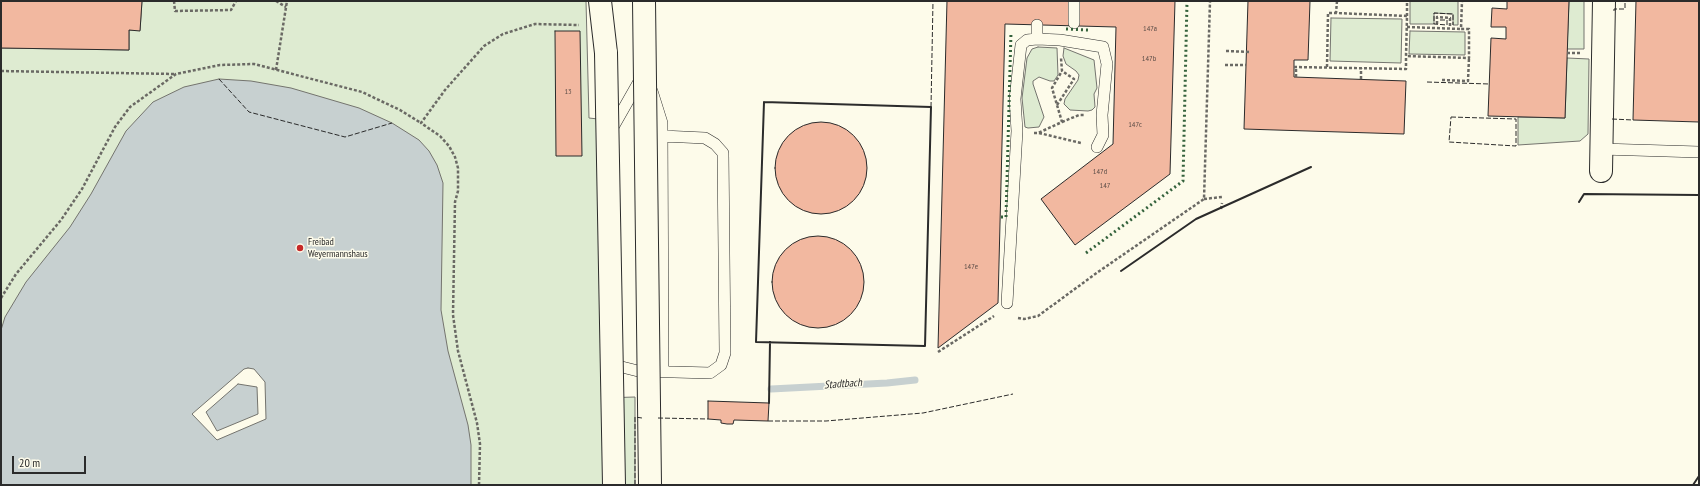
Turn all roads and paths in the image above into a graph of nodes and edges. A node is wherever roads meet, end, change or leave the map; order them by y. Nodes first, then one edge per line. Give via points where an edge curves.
1 (174, 1) edge
2 (236, 1) edge
3 (276, 1) edge
4 (287, 1) edge
5 (600, 1) edge
6 (607, 1) edge
7 (644, 1) edge
8 (1074, 1) edge
9 (1210, 1) edge
10 (1337, 1) edge
11 (1407, 1) edge
12 (1462, 1) edge
13 (1604, 1) edge
14 (286, 7) junction
15 (1336, 13) junction
16 (1407, 16) junction
17 (1074, 23) dead end
18 (1437, 24) dead end
19 (582, 25) dead end
20 (1037, 25) dead end
21 (1407, 27) junction
22 (1450, 28) junction
23 (1462, 29) junction
24 (1037, 39) junction
25 (1060, 40) junction
26 (1226, 51) dead end
27 (1251, 52) dead end
28 (606, 53) junction
29 (1406, 56) junction
30 (1468, 58) junction
31 (1225, 65) dead end
32 (1246, 66) dead end
33 (1327, 67) junction
34 (1361, 68) junction
35 (276, 70) junction
36 (1, 71) edge
37 (1062, 71) junction
38 (646, 72) junction
39 (176, 74) junction
40 (1296, 77) dead end
41 (1361, 79) dead end
42 (1442, 80) dead end
43 (1057, 106) junction
44 (1102, 115) junction
45 (1062, 122) junction
46 (420, 123) junction
47 (1017, 131) junction
48 (1038, 133) junction
49 (662, 136) junction
50 (1078, 142) dead end
51 (1097, 147) dead end
52 (1602, 149) junction
53 (1699, 152) edge
54 (1601, 171) dead end
55 (1222, 197) dead end
56 (1204, 199) junction
57 (1222, 203) dead end
58 (1221, 209) dead end
59 (1, 298) edge
60 (1007, 303) joint
61 (999, 313) junction
62 (938, 352) dead end
63 (663, 371) junction
64 (479, 485) edge
65 (614, 485) edge
66 (650, 485) edge

1 - 2 path via 174,11 231,10
3 - 14 path
4 - 14 path
5 - 28 main road
6 - 28 main road
7 - 38 lane
7 - 66 main road, bridge
8 - 17 lane
9 - 56 path
10 - 15 path
11 - 16 path
12 - 23 path
13 - 52 main road
14 - 35 path
15 - 16 path
15 - 33 path via 1328,13
16 - 21 path
18 - 22 path via 1437,17 1450,18
19 - 46 path via 535,24 503,34 484,46
20 - 24 lane
21 - 22 path
21 - 29 path
22 - 23 path
23 - 30 path via 1468,29
24 - 25 lane
24 - 47 lane via 1027,40 1021,45 1016,99
25 - 37 path
25 - 44 lane via 1103,47 1107,64
26 - 27 path
28 - 65 main road, bridge
29 - 30 path
29 - 34 path via 1406,69
30 - 42 path via 1468,81
31 - 32 path
33 - 34 path
33 - 40 path via 1295,67
34 - 41 path
35 - 39 path via 254,64 220,65
35 - 46 path via 362,92 400,110
36 - 39 path
37 - 43 path via 1052,88
37 - 43 path via 1074,79
38 - 49 lane via 662,123
38 - 63 lane via 612,128 614,357 618,366 628,370
39 - 59 path via 130,107 115,127 82,189 62,220 16,274
43 - 45 path
44 - 45 path via 1079,115
44 - 51 lane via 1103,136
45 - 48 path
46 - 64 path via 440,136 449,146 458,168 453,315 458,351 477,423 480,444
47 - 48 path
47 - 60 lane
48 - 50 path
49 - 63 lane
49 - 63 lane via 705,138 723,153 725,341 721,365 710,373
52 - 53 lane
52 - 54 main road
55 - 56 path
56 - 61 path via 1038,316 1024,319
57 - 58 path
60 - 61 path
61 - 62 path

